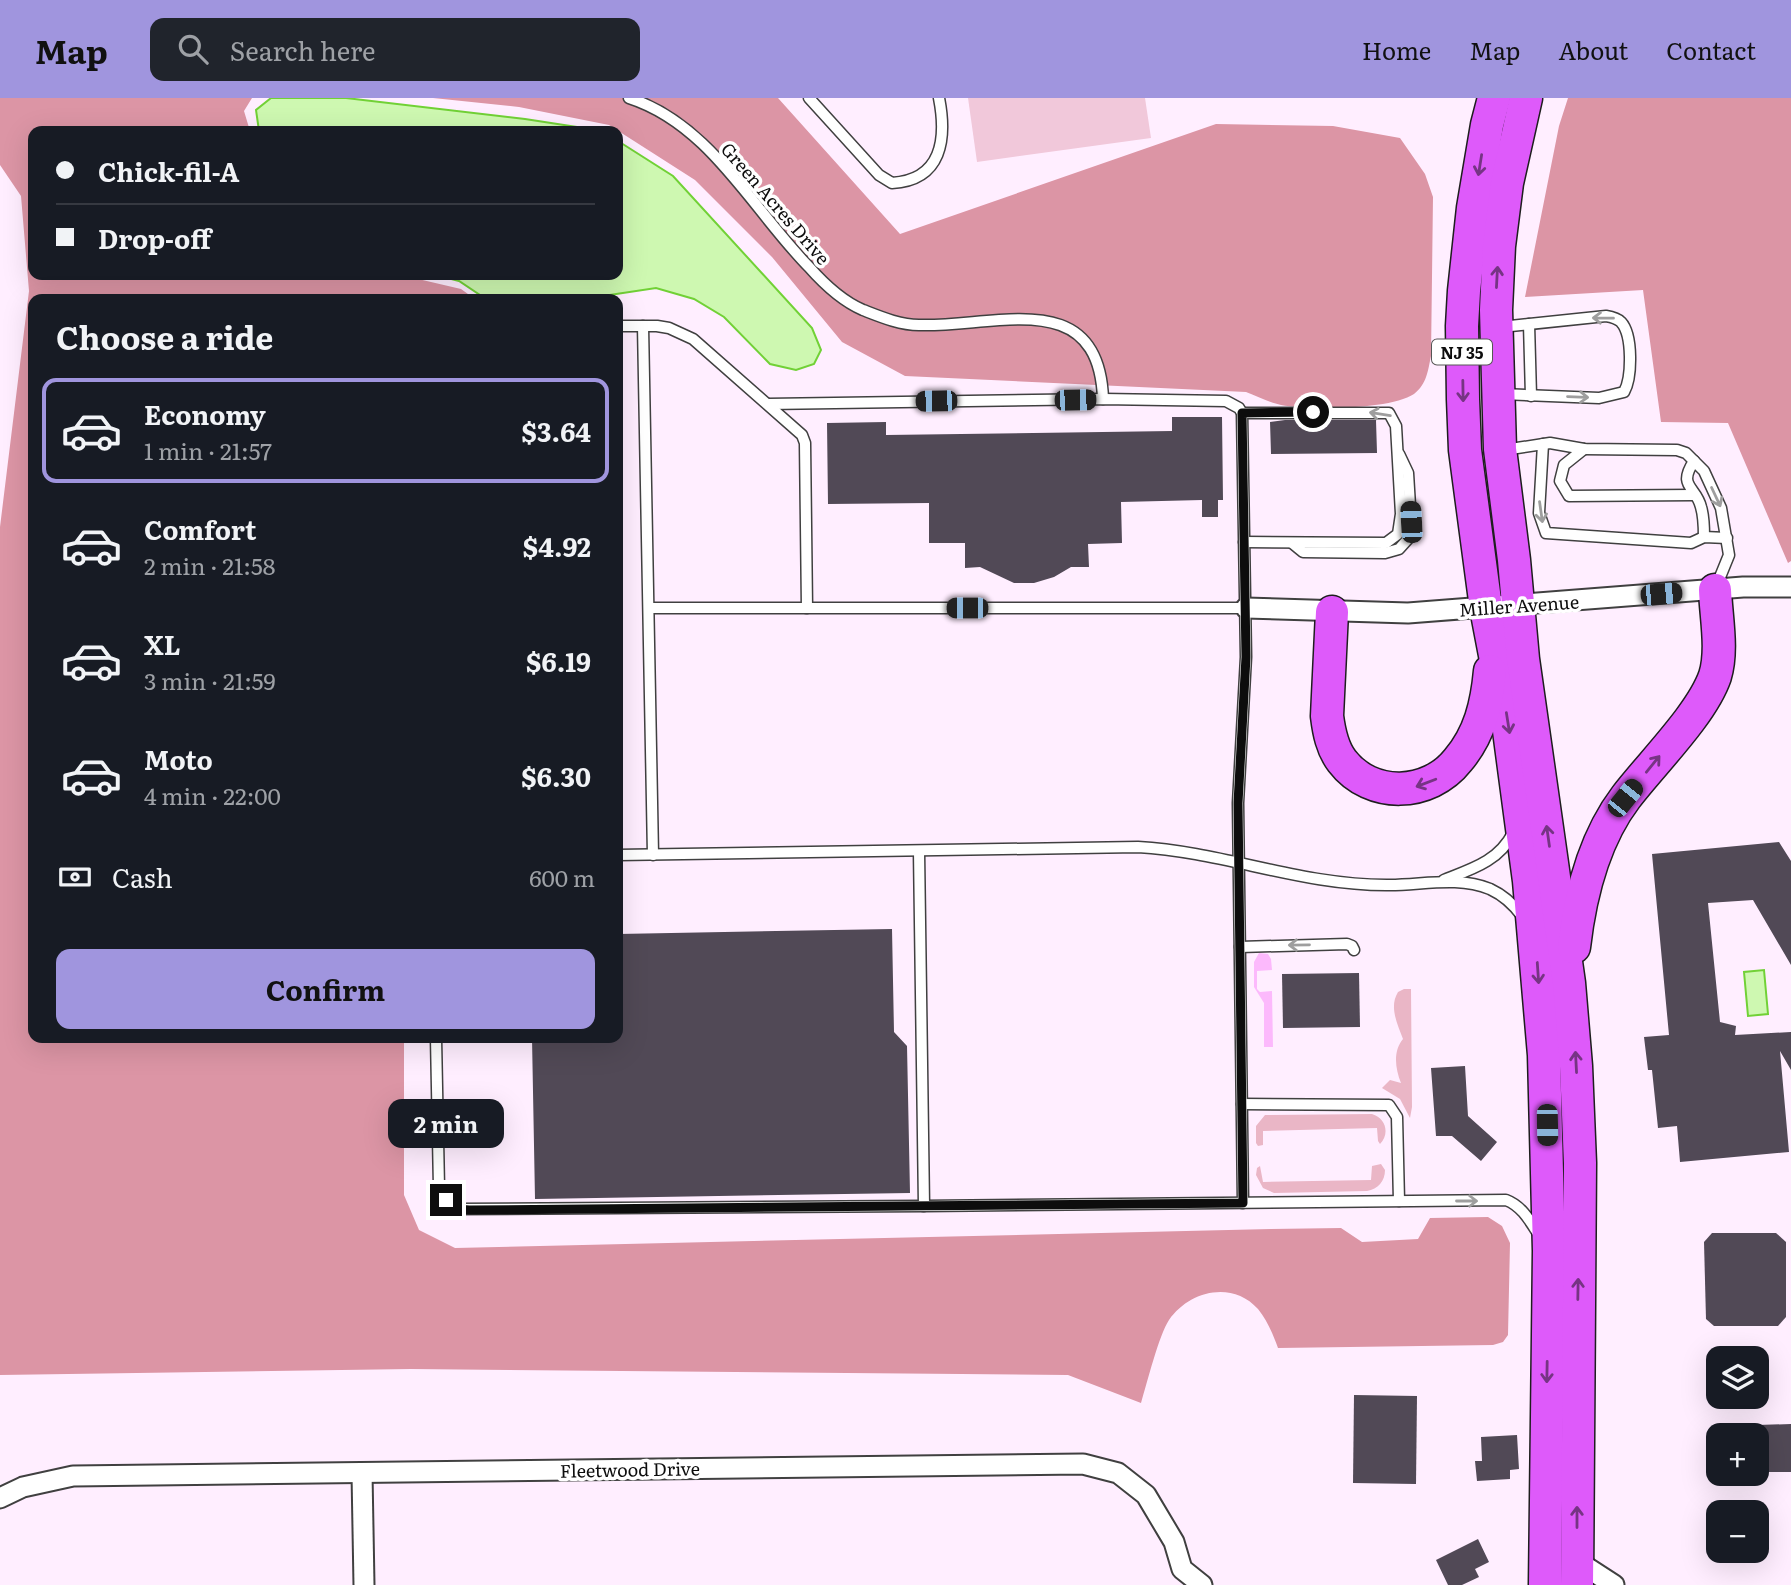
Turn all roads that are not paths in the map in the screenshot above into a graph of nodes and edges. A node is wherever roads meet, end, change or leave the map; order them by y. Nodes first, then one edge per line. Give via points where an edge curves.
1 (629, 98) edge
2 (808, 98) edge
3 (939, 98) edge
4 (1494, 98) edge
5 (1526, 98) edge
6 (1529, 324) junction
7 (623, 326) edge
8 (643, 326) junction
9 (1496, 327) junction
10 (1499, 394) junction
11 (1531, 396) junction
12 (1103, 399) junction
13 (768, 404) junction
14 (1242, 413) junction
15 (1543, 444) junction
16 (1584, 449) junction
17 (1500, 451) junction
18 (1694, 461) junction
19 (1693, 495) junction
20 (1704, 537) junction
21 (1727, 538) junction
22 (1244, 542) junction
23 (1791, 587) edge
24 (1715, 590) junction
25 (1518, 605) junction
26 (649, 608) junction
27 (807, 608) junction
28 (1246, 608) junction
29 (1486, 608) junction
30 (1332, 612) junction
31 (1493, 642) junction
32 (1520, 813) junction
33 (919, 851) junction
34 (623, 855) edge
35 (653, 855) junction
36 (1240, 862) junction
37 (1444, 880) junction
38 (1536, 939) junction
39 (1240, 947) junction
40 (1354, 950) dead end
41 (1569, 983) junction
42 (436, 1043) edge
43 (1242, 1104) junction
44 (1399, 1201) junction
45 (1243, 1203) junction
46 (924, 1206) junction
47 (1549, 1251) junction
48 (362, 1473) junction
49 (0, 1498) edge
50 (1577, 1573) edge
51 (1181, 1577) edge
52 (364, 1585) edge
53 (1202, 1585) edge
54 (1545, 1585) edge
55 (1614, 1585) edge

1 - 12 lane, Green Acres Drive via 681,124 708,148 795,253 854,306 915,325 1018,318 1065,325 1091,349
2 - 3 lane via 879,175 892,183 919,177 935,159 944,133
4 -> 29 highway, NJ 35 via 1473,208 1462,326 1465,450
9 -> 5 highway, NJ 35 via 1502,221
6 - 9 lane
6 - 11 lane
11 -> 6 lane via 1599,398 1624,392 1630,365 1627,334 1616,318
7 - 8 lane
8 - 13 lane via 669,328 693,339
8 - 26 lane
9 - 10 highway, NJ 35
10 - 11 lane
10 - 17 highway, NJ 35
12 - 13 lane
12 - 14 lane via 1226,401
13 - 27 lane via 798,429 805,443
14 - 22 lane
22 -> 14 lane via 1379,544 1391,541 1401,522 1391,415
15 - 16 lane
15 - 17 lane
15 -> 20 lane via 1539,513 1546,533 1691,543
16 - 18 lane via 1677,450
16 - 19 lane via 1564,465 1560,481 1569,496
17 - 25 highway, NJ 35
18 - 19 lane via 1686,473
18 -> 21 lane via 1704,471 1721,508
19 - 20 lane via 1701,504
20 - 21 lane
21 - 24 lane via 1729,555
22 - 28 lane
23 - 24 street, Miller Avenue
24 - 25 street, Miller Avenue
41 -> 24 highway via 1583,894 1601,839 1625,798 1696,710 1715,675
25 - 29 street, Miller Avenue
41 -> 25 highway, NJ 35
26 - 27 lane
26 - 35 lane
27 - 28 lane
28 - 30 street, Miller Avenue
28 - 36 lane via 1238,792
29 - 30 street, Miller Avenue
29 - 31 highway, NJ 35
31 -> 30 highway via 1483,713 1471,743 1443,775 1425,785 1390,789 1357,776 1343,762 1329,732
31 -> 32 highway, NJ 35
32 - 37 lane via 1501,853
32 - 38 highway, NJ 35
33 - 35 lane
33 - 36 lane via 1138,847
33 - 46 lane
34 - 35 lane
36 - 37 lane via 1349,884
36 - 39 lane
37 - 38 lane via 1489,889 1509,901
38 -> 47 highway, NJ 35 via 1547,1106
40 -> 39 lane via 1348,944
39 - 43 lane
50 -> 41 highway, NJ 35 via 1580,1163
42 - 46 lane via 439,1188 458,1209
43 - 44 lane via 1382,1104 1392,1108 1397,1118
43 - 45 lane
44 - 45 lane
44 -> 47 lane via 1506,1200 1528,1217
45 - 46 lane
47 -> 54 highway, NJ 35
48 - 49 street, Fleetwood Drive via 73,1476
48 - 51 street, Fleetwood Drive via 1083,1464 1118,1473 1146,1495 1174,1542
48 - 52 street
50 - 55 street
51 - 53 street, Fleetwood Drive

